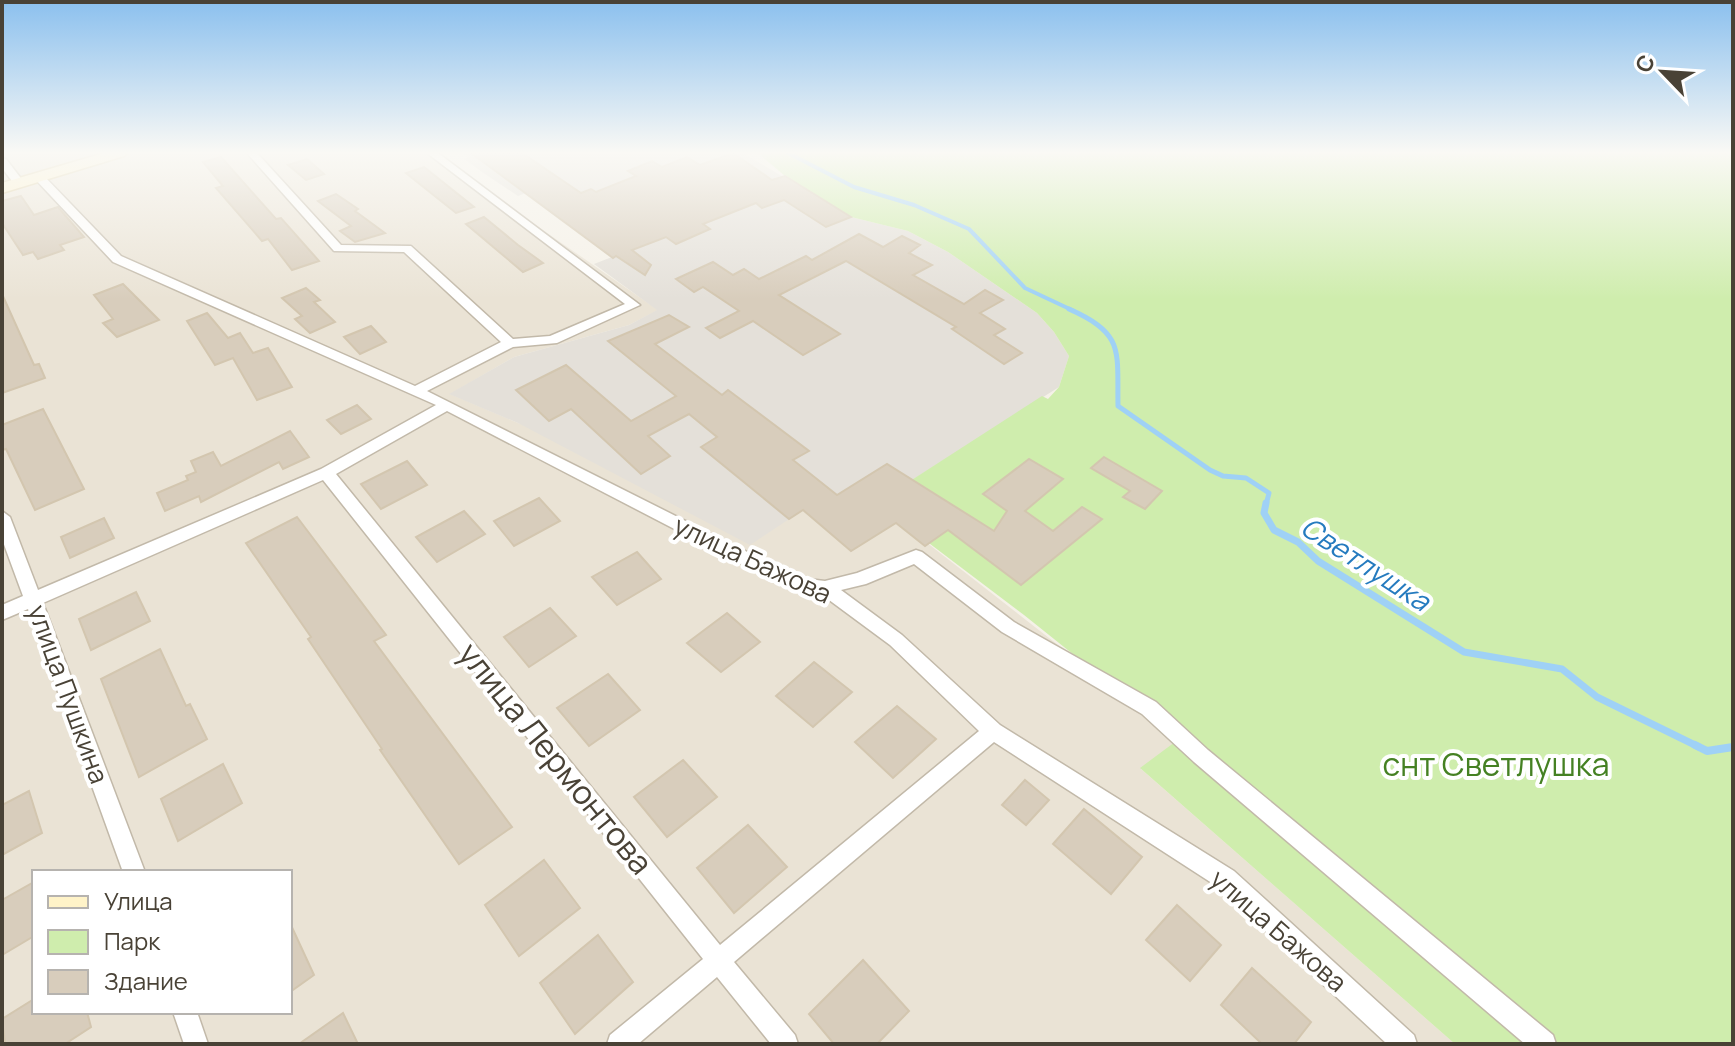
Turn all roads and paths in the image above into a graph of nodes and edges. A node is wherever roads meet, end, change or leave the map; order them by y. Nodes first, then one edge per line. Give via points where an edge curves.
1 (63, 202) edge
2 (296, 202) edge
3 (497, 202) edge
4 (510, 343) junction
5 (416, 391) junction
6 (447, 405) junction
7 (326, 473) junction
8 (2, 517) edge
9 (825, 588) junction
10 (34, 599) junction
11 (2, 613) edge
12 (993, 731) junction
13 (133, 870) edge
14 (718, 959) junction
15 (186, 1014) edge
16 (196, 1044) edge
17 (619, 1044) edge
18 (786, 1044) edge
19 (1405, 1044) edge
20 (1544, 1044) edge

1 - 5 street, улица Бажова via 117,259
2 - 4 street via 338,249 407,248
3 - 4 street via 634,305 552,340
4 - 5 street
5 - 6 street, улица Бажова
6 - 7 street
6 - 9 street, улица Бажова via 796,584
7 - 10 street
7 - 14 street, улица Лермонтова
8 - 10 street, улица Пушкина
9 - 12 street, улица Бажова via 896,640
9 - 20 street via 916,556 1008,627 1149,708
10 - 11 street
10 - 13 street, улица Пушкина
12 - 14 street
12 - 19 street, улица Бажова via 1226,879
14 - 17 street
14 - 18 street, улица Лермонтова
15 - 16 street

